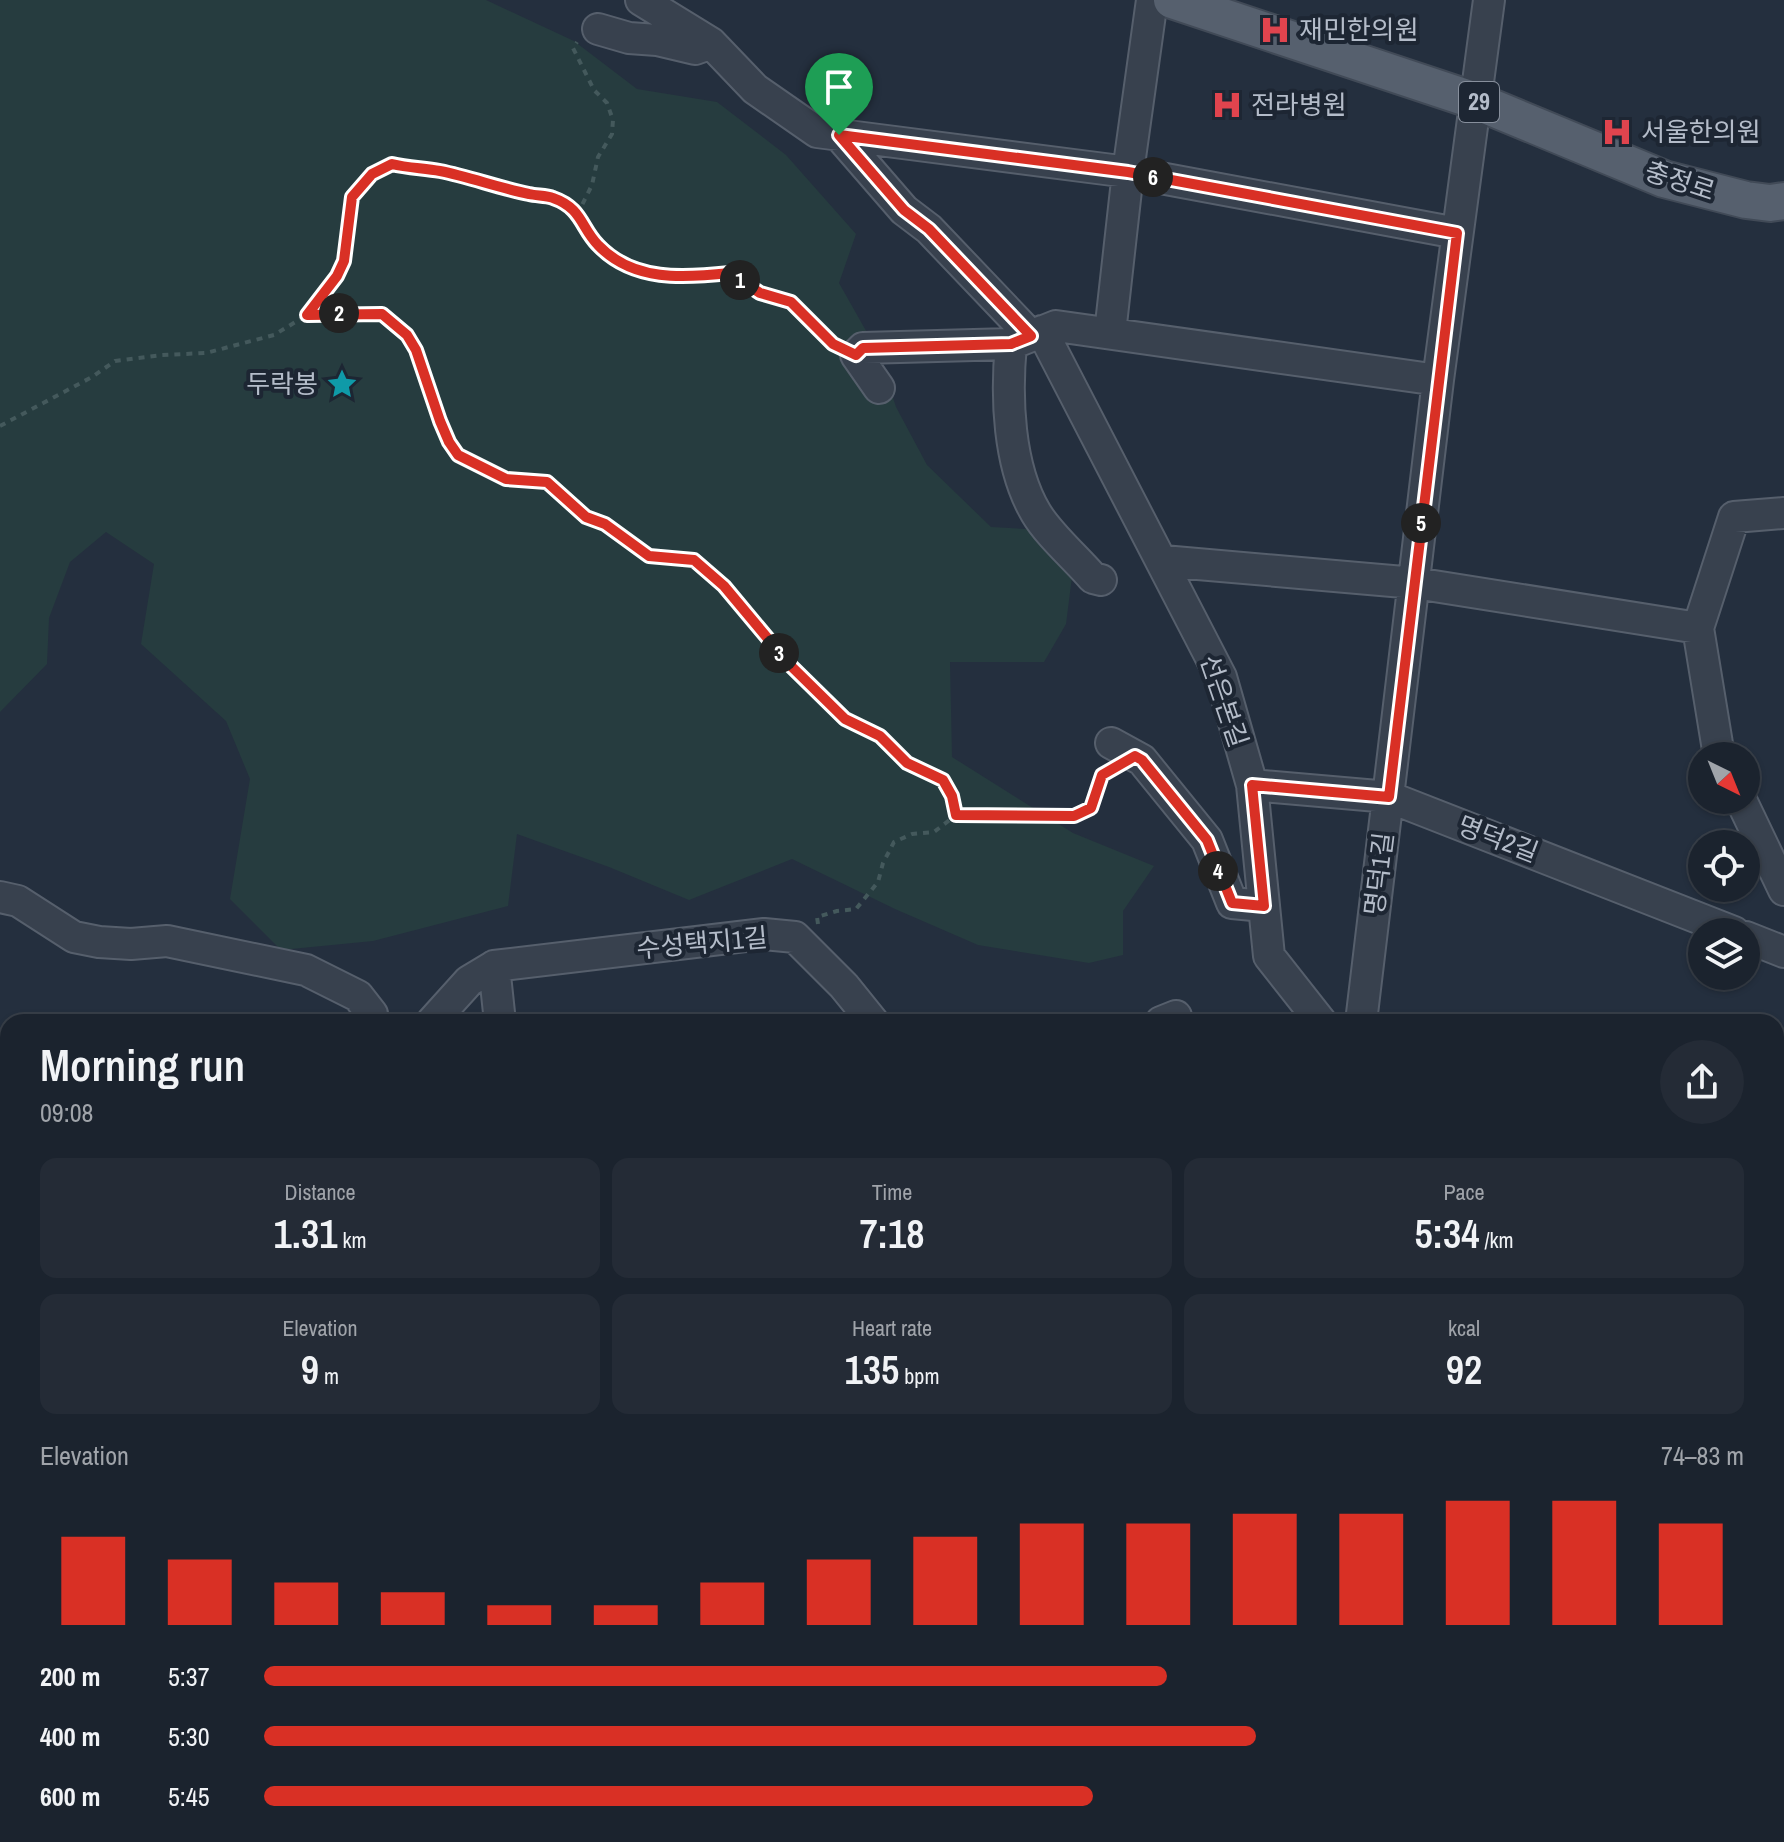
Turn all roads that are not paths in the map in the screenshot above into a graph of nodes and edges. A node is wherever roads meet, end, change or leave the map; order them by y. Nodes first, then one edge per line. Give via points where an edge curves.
1 (641, 0) edge
2 (1152, 0) edge
3 (1172, 0) edge
4 (1489, 0) edge
5 (598, 29) road end
6 (711, 43) junction
7 (1476, 101) junction
8 (839, 135) junction
9 (1128, 172) junction
10 (1779, 204) edge
11 (1457, 233) junction
12 (1110, 333) junction
13 (1028, 337) junction
14 (1438, 380) junction
15 (879, 388) dead end
16 (1784, 513) edge
17 (1163, 561) junction
18 (1101, 580) dead end
19 (1415, 583) junction
20 (1698, 628) junction
21 (1717, 742) edge
22 (1123, 750) road end
23 (1252, 785) junction
24 (1389, 797) junction
25 (1748, 814) edge
26 (1784, 890) edge
27 (0, 897) edge
28 (1264, 906) junction
29 (1698, 918) edge
30 (1760, 943) edge
31 (1784, 952) edge
32 (494, 966) junction
33 (372, 1014) edge
34 (439, 1014) edge
35 (499, 1014) edge
36 (867, 1014) edge
37 (1315, 1014) edge
38 (1362, 1014) edge

1 - 6 street
2 - 9 street
3 - 7 main road, 충정로 / 29
4 - 7 street, 명덕1길
5 - 6 street via 695,49
6 - 8 street via 755,89 817,132
7 - 10 main road, 충정로 / 29 via 1664,179
7 - 11 street, 명덕1길
8 - 9 street
8 - 13 street, 선은본길
9 - 11 street
9 - 12 street
11 - 14 street, 명덕1길
12 - 13 street via 1056,326
12 - 14 street
13 - 15 street via 863,348 856,355
13 - 17 street, 선은본길 via 1092,432
13 - 18 street via 1008,400 1018,473 1036,514 1093,578
14 - 19 street, 명덕1길
16 - 20 street via 1734,517
17 - 19 street
17 - 23 street, 선은본길 via 1221,677
19 - 20 street
19 - 24 street, 명덕1길
20 - 21 street
22 - 28 street via 1142,760 1207,840 1232,903
23 - 24 street, 명덕2길
23 - 28 street, 선은본길
24 - 29 street, 명덕2길
24 - 38 street, 명덕1길
25 - 26 street
27 - 33 street via 18,901 74,937 131,944 167,941 306,970 358,996
28 - 37 street, 선은본길 via 1269,956
30 - 31 street
32 - 34 street, 수성택지1길 via 469,981
32 - 35 street
32 - 36 street, 수성택지1길 via 764,934 795,937

